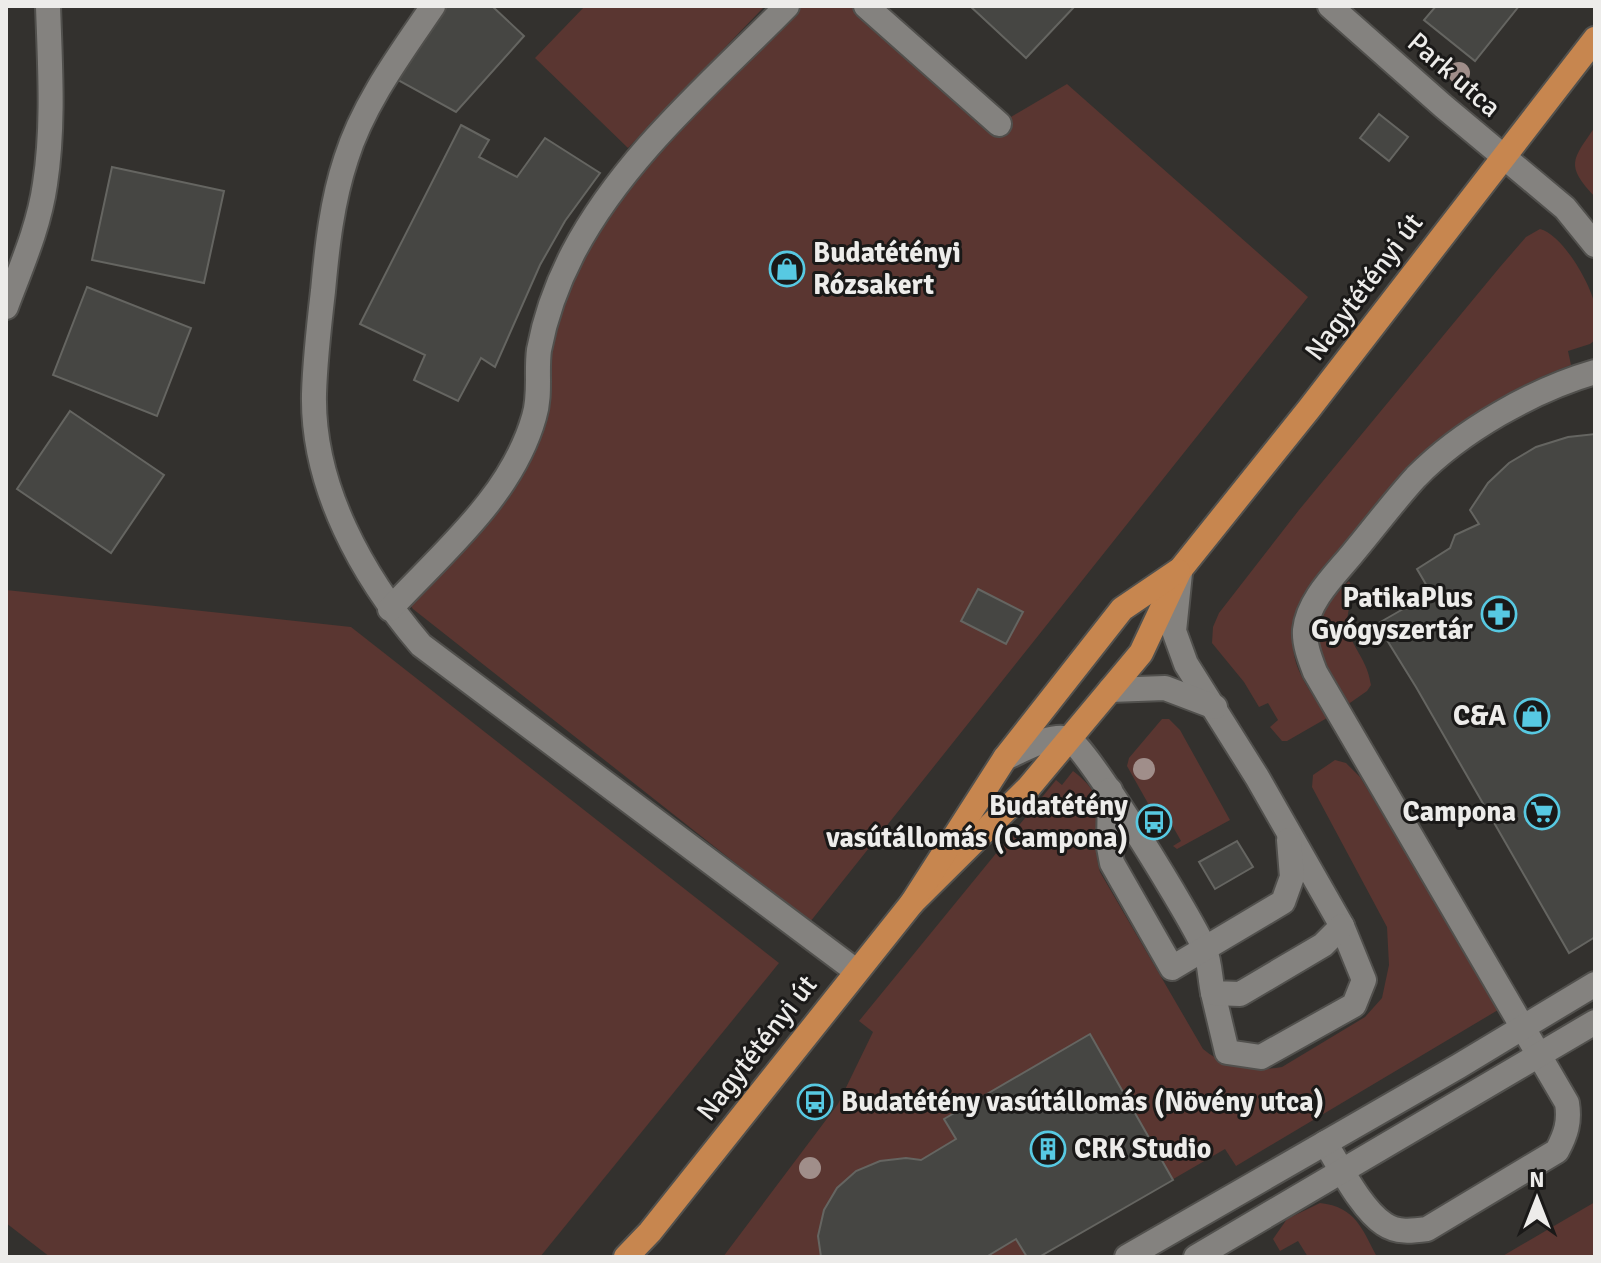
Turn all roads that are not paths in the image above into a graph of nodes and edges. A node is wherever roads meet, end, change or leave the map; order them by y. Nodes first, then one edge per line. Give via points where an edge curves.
1 (48, 6) edge
2 (433, 6) edge
3 (787, 6) edge
4 (866, 6) edge
5 (1330, 6) edge
6 (1595, 39) edge
7 (999, 124) dead end
8 (1503, 157) junction
9 (1595, 245) edge
10 (6, 307) edge
11 (1595, 372) edge
12 (1180, 570) junction
13 (390, 609) junction
14 (1110, 690) junction
15 (1215, 707) junction
16 (1069, 739) junction
17 (1005, 758) junction
18 (1110, 790) junction
19 (1288, 834) junction
20 (912, 903) junction
21 (1342, 926) junction
22 (1205, 950) junction
23 (856, 971) junction
24 (1595, 984) edge
25 (1213, 993) junction
26 (1595, 1022) edge
27 (1522, 1027) junction
28 (1540, 1055) junction
29 (1325, 1143) junction
30 (1344, 1171) junction
31 (650, 1232) junction
32 (626, 1257) edge
33 (642, 1257) edge
34 (1127, 1257) edge
35 (1196, 1257) edge

1 - 10 street via 51,109 45,184
2 - 13 street via 367,112 346,157 327,248 316,367 318,446 334,501 357,557
3 - 13 street via 644,151 600,205 552,304 539,351 534,419 517,460 493,498
4 - 7 street
5 - 8 street, Park utca
6 - 8 main road, Nagytétényi út
8 - 9 street, Park utca via 1565,208
8 - 12 main road, Nagytétényi út
11 - 27 street via 1516,404 1452,446 1417,477 1326,586 1305,630 1315,672
12 - 14 main road, Nagytétényi út via 1141,653
12 - 15 street via 1174,631 1189,671
12 - 17 main road, Nagytétényi út via 1122,609
13 - 23 street via 421,645 461,677
14 - 15 street via 1165,688
14 - 16 main road, Nagytétényi út
15 - 19 street
16 - 17 street via 1052,739
16 - 18 street
16 - 20 main road, Nagytétényi út via 1029,787
17 - 20 main road, Nagytétényi út
18 - 22 street
18 - 22 street via 1112,863 1172,968
19 - 21 street
19 - 22 street via 1292,877 1283,902
20 - 23 main road, Nagytétényi út
21 - 25 street via 1323,945 1240,994
21 - 25 street via 1364,980 1354,1005 1261,1057 1227,1052
22 - 25 street
23 - 31 main road, Nagytétényi út
24 - 27 street
26 - 28 street
27 - 28 street
27 - 29 street
28 - 30 street
28 - 30 street via 1567,1103 1566,1135 1557,1151 1427,1229 1406,1232 1385,1225
29 - 30 street
29 - 34 street
30 - 35 street
31 - 32 main road, Nagytétényi út
31 - 33 main road, Nagytétényi út

